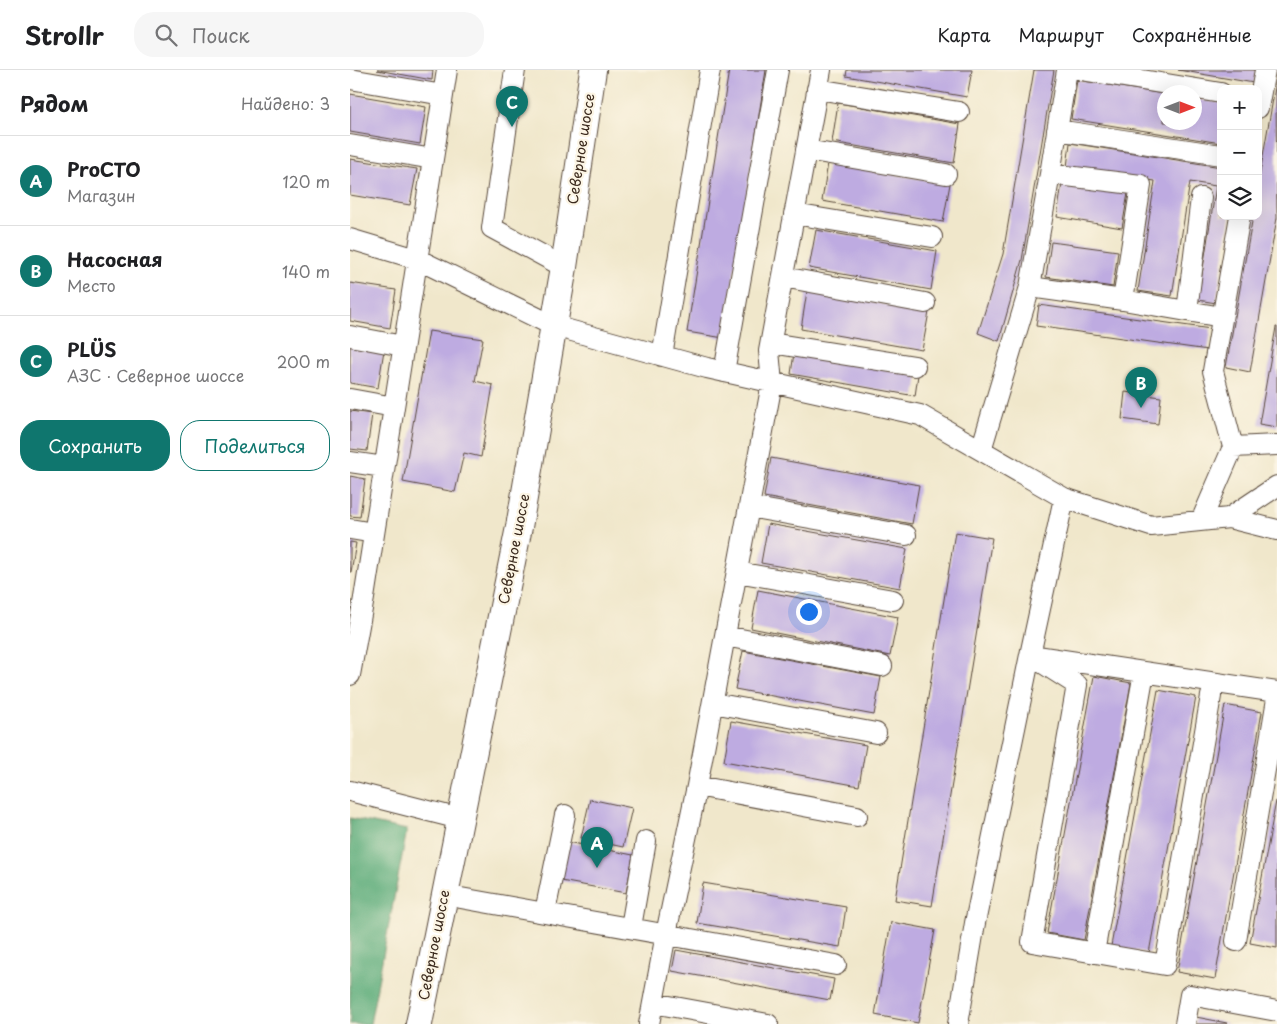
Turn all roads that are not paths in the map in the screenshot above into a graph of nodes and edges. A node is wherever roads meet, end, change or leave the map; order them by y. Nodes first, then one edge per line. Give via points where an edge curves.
1 (447, 70) edge
2 (515, 70) edge
3 (593, 70) edge
4 (710, 70) edge
5 (778, 70) edge
6 (1067, 70) edge
7 (1081, 70) edge
8 (1265, 70) edge
9 (350, 80) edge
10 (819, 80) edge
11 (1262, 86) edge
12 (1217, 92) edge
13 (443, 95) junction
14 (959, 112) dead end
15 (1057, 130) junction
16 (350, 145) edge
17 (806, 150) junction
18 (1217, 154) edge
19 (433, 159) junction
20 (946, 174) dead end
21 (1050, 174) junction
22 (1201, 198) dead end
23 (794, 214) junction
24 (1239, 220) edge
25 (932, 237) dead end
26 (350, 239) edge
27 (417, 259) junction
28 (564, 267) junction
29 (783, 277) junction
30 (1030, 287) junction
31 (1123, 300) junction
32 (925, 303) dead end
33 (1187, 311) junction
34 (1222, 317) junction
35 (554, 326) junction
36 (350, 336) edge
37 (771, 343) junction
38 (404, 346) junction
39 (662, 356) junction
40 (915, 366) dead end
41 (724, 372) junction
42 (772, 383) junction
43 (350, 400) edge
44 (394, 407) junction
45 (1277, 444) edge
46 (1233, 447) junction
47 (981, 450) junction
48 (350, 462) edge
49 (384, 468) junction
50 (1277, 486) edge
51 (1064, 498) junction
52 (749, 507) junction
53 (1229, 518) junction
54 (1201, 521) junction
55 (350, 529) edge
56 (1277, 530) edge
57 (374, 533) junction
58 (906, 535) dead end
59 (737, 572) junction
60 (357, 597) edge
61 (893, 600) dead end
62 (725, 636) junction
63 (1030, 655) junction
64 (882, 666) dead end
65 (351, 668) edge
66 (1144, 672) junction
67 (1277, 692) edge
68 (1211, 696) dead end
69 (1277, 699) edge
70 (713, 703) junction
71 (876, 733) dead end
72 (698, 786) junction
73 (350, 791) edge
74 (565, 815) dead end
75 (856, 816) dead end
76 (460, 819) junction
77 (646, 841) dead end
78 (444, 895) junction
79 (545, 912) junction
80 (631, 927) junction
81 (666, 934) junction
82 (1236, 941) dead end
83 (1094, 953) junction
84 (836, 965) dead end
85 (653, 1003) junction
86 (1277, 1011) edge
87 (419, 1024) edge
88 (649, 1024) edge
89 (768, 1024) edge
90 (958, 1024) edge
91 (1185, 1024) edge

1 - 13 street
2 - 28 street via 492,228
3 - 28 main road, Северное шоссе
4 - 39 street
5 - 41 street
6 - 15 street
7 - 12 street
8 - 11 street
9 - 13 street
10 - 14 street
10 - 17 street
13 - 19 street
15 - 18 street
15 - 21 street
16 - 19 street
17 - 20 street
17 - 23 street
19 - 27 street
21 - 30 street
21 - 31 street via 1141,185
22 - 33 street
23 - 25 street
23 - 29 street
24 - 34 street
26 - 27 street
27 - 35 street
27 - 38 street
28 - 35 main road, Северное шоссе
29 - 32 street
29 - 37 street
30 - 31 street
30 - 47 street
31 - 33 street
33 - 34 street
34 - 46 street via 1213,371
35 - 39 street
35 - 76 main road, Северное шоссе via 519,527
36 - 38 street
37 - 40 street
37 - 42 street
38 - 44 street
39 - 41 street
41 - 42 street
42 - 47 street via 920,415
42 - 52 street
43 - 44 street
44 - 49 street
45 - 46 street
46 - 54 street
47 - 51 street
48 - 49 street
49 - 57 street
50 - 53 street
51 - 54 street via 1151,526
51 - 63 street
52 - 58 street
52 - 59 street
53 - 54 street
53 - 56 street
55 - 57 street
57 - 60 street
59 - 61 street
59 - 62 street
60 - 65 street
62 - 64 street
62 - 70 street
63 - 66 street
63 - 83 street via 1077,685 1032,942
63 - 90 street via 975,922
66 - 67 street
66 - 83 street
68 - 83 street via 1164,965
69 - 82 street
70 - 71 street
70 - 72 street
72 - 75 street
72 - 81 street
73 - 76 street
74 - 79 street
76 - 78 main road, Северное шоссе
77 - 80 street
78 - 79 street
78 - 87 main road, Северное шоссе
79 - 80 street
80 - 81 street
81 - 84 street
81 - 85 street
85 - 88 street
85 - 89 street
86 - 91 street via 1190,995

